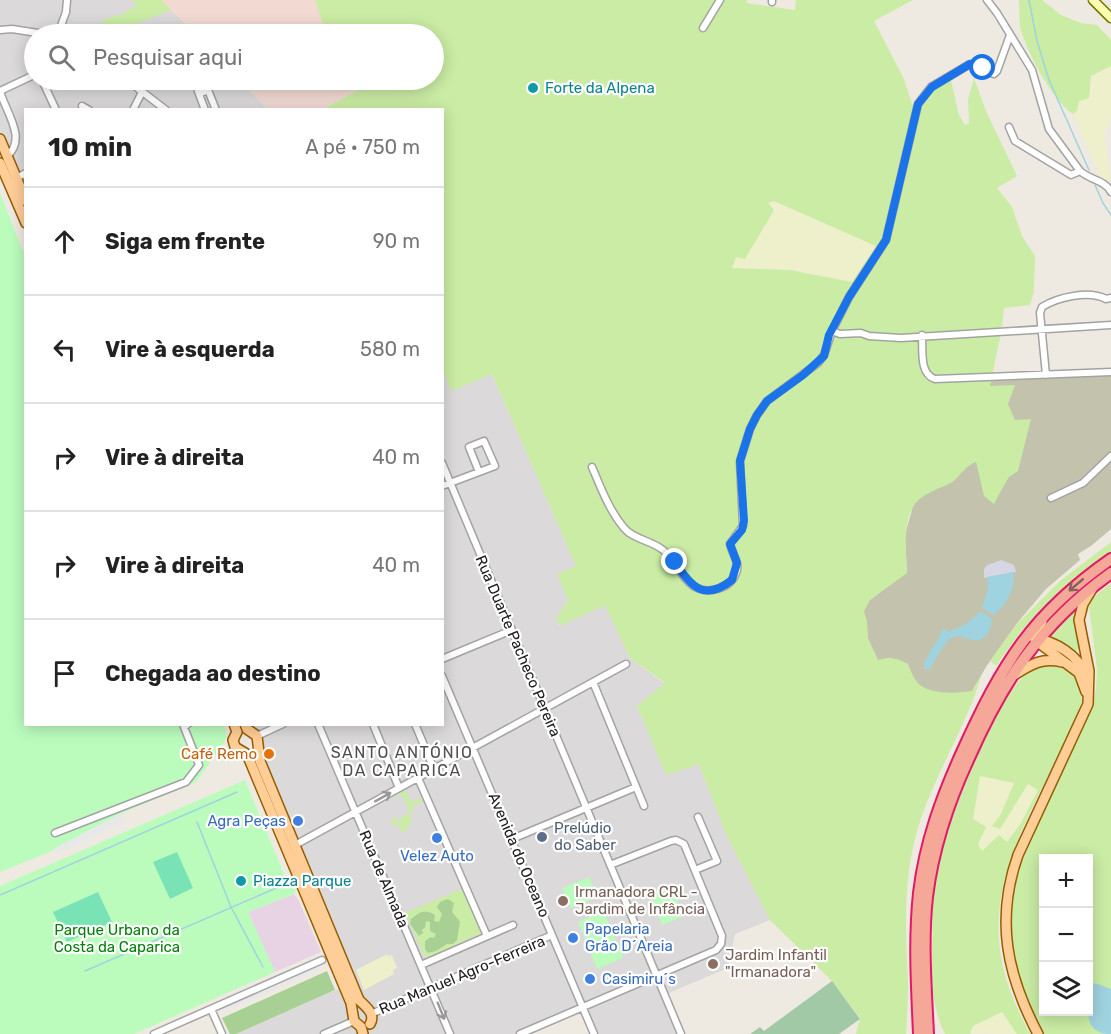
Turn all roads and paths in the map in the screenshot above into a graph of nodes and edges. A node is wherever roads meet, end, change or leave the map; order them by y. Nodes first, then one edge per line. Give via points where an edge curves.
1 (67, 0) edge
2 (720, 0) edge
3 (987, 0) edge
4 (1093, 0) edge
5 (1111, 18) edge
6 (62, 24) edge
7 (703, 28) dead end
8 (0, 30) edge
9 (24, 31) edge
10 (1010, 35) junction
11 (24, 80) edge
12 (47, 90) edge
13 (143, 90) joint
14 (198, 90) edge
15 (208, 90) edge
16 (208, 90) edge
17 (0, 91) edge
18 (199, 94) junction
19 (82, 106) dead end
20 (55, 108) edge
21 (86, 108) edge
22 (134, 108) edge
23 (164, 108) edge
24 (204, 108) edge
25 (215, 108) edge
26 (1009, 127) dead end
27 (0, 140) edge
28 (4, 159) edge
29 (1080, 171) junction
30 (24, 174) edge
31 (16, 178) junction
32 (1111, 192) edge
33 (24, 196) edge
34 (24, 217) edge
35 (1111, 298) edge
36 (1111, 324) edge
37 (1041, 328) junction
38 (832, 331) junction
39 (922, 335) junction
40 (1111, 372) edge
41 (1046, 375) junction
42 (1111, 456) edge
43 (444, 467) edge
44 (592, 467) dead end
45 (479, 472) junction
46 (451, 483) junction
47 (444, 485) edge
48 (1051, 498) dead end
49 (1111, 559) edge
50 (1111, 573) edge
51 (1095, 585) junction
52 (1045, 614) junction
53 (512, 630) junction
54 (1082, 639) junction
55 (1040, 643) junction
56 (1013, 653) junction
57 (444, 657) edge
58 (1072, 662) junction
59 (626, 664) dead end
60 (1009, 678) junction
61 (444, 681) edge
62 (593, 682) junction
63 (1090, 692) junction
64 (545, 709) junction
65 (1084, 715) junction
66 (185, 726) edge
67 (280, 726) edge
68 (319, 726) edge
69 (374, 726) edge
70 (416, 726) edge
71 (246, 727) edge
72 (235, 728) edge
73 (257, 739) junction
74 (473, 748) junction
75 (245, 753) junction
76 (434, 770) junction
77 (418, 778) junction
78 (636, 787) junction
79 (399, 788) junction
80 (644, 806) dead end
81 (586, 808) junction
82 (356, 812) junction
83 (698, 817) dead end
84 (55, 833) dead end
85 (512, 839) junction
86 (295, 845) junction
87 (610, 865) junction
88 (695, 870) junction
89 (513, 925) dead end
90 (552, 935) junction
91 (487, 936) junction
92 (322, 960) dead end
93 (421, 965) junction
94 (656, 976) junction
95 (431, 988) junction
96 (582, 1006) junction
97 (211, 1009) junction
98 (363, 1020) edge
99 (449, 1032) edge
100 (154, 1034) edge
101 (222, 1034) edge
102 (324, 1034) edge
103 (373, 1034) edge
104 (440, 1034) edge
105 (520, 1034) edge
106 (594, 1034) edge
107 (681, 1034) edge
108 (919, 1034) edge
109 (928, 1034) edge
110 (1038, 1034) edge

1 - 6 street
2 - 7 street
3 - 10 street
4 - 5 main road
8 - 9 street
10 - 29 street via 1032,70 1049,129
10 - 38 street via 993,74 970,64 932,87 918,104 886,240
11 - 17 street
12 - 20 street
13 - 22 street
13 - 23 street
14 - 18 street
15 - 25 street
16 - 18 street
17 - 28 street via 16,137 15,147
18 - 24 street
19 - 21 street
26 - 29 street via 1015,141 1071,175
27 - 28 main road
28 - 31 main road
28 - 34 main road
29 - 32 street via 1108,186
30 - 31 street
31 - 33 main road
35 - 37 street via 1099,295 1049,302 1040,313
36 - 37 street
37 - 39 street
37 - 41 street
38 - 39 street via 901,338
38 - 44 street via 824,356 767,401 750,429 740,461 743,526 730,544 736,571 732,580 721,587 710,591 693,585 665,551 626,531 615,518
39 - 41 street via 924,369 935,379
40 - 41 street
42 - 48 street via 1083,483
43 - 46 street, Rua Duarte Pacheco Pereira
45 - 45 street via 495,466 484,441 469,447
45 - 46 street
46 - 47 street
46 - 53 street, Rua Duarte Pacheco Pereira
49 -> 52 highway
50 - 51 highway
51 - 54 main road via 1080,612
51 - 55 highway via 1065,610
52 - 55 main road via 1038,631
52 - 56 highway
53 - 57 street
53 - 64 street, Rua Duarte Pacheco Pereira
54 - 58 main road via 1081,650
54 - 63 main road
55 - 56 main road via 1025,641
55 - 58 main road via 1054,643
55 - 60 highway
56 - 108 highway via 994,684 942,796 928,841 916,921
58 - 60 main road via 1042,660
58 - 63 main road via 1086,674
58 - 65 main road via 1086,689
59 - 62 street
60 - 109 highway via 959,780 937,844 925,928
61 - 74 street, Avenida do Oceano
62 - 64 street
62 - 78 street
63 - 65 main road
64 - 74 street
64 - 81 street, Rua Duarte Pacheco Pereira
65 - 110 main road via 1018,855 1007,895 1005,927 1010,966
66 - 84 street via 199,765 186,782
67 - 73 street
68 - 82 street, Rua de Almada
69 - 79 street
70 - 76 street
71 - 72 main road
71 - 73 main road
72 - 75 main road via 235,747
73 - 75 main road via 254,750
73 - 86 main road via 259,759
74 - 76 street
74 - 85 street, Avenida do Oceano
75 - 98 main road via 351,1003
76 - 77 street
77 - 79 street
77 - 91 street
78 - 80 street
78 - 81 street
82 -> 79 street
81 - 85 street
81 - 87 street, Rua Duarte Pacheco Pereira
82 - 86 street
82 - 93 street, Rua de Almada
83 - 88 street via 717,861
85 - 90 street, Avenida do Oceano
86 - 98 main road via 359,1000
87 - 88 street via 676,840 684,844
87 - 94 street, Rua Duarte Pacheco Pereira
88 - 94 street via 722,942 716,950
89 - 91 street
90 - 95 street, Rua Manuel Agro-Ferreira
90 - 96 street, Avenida do Oceano
91 - 93 street
92 - 97 street
93 - 95 street, Rua de Almada
94 - 96 street
94 - 107 street, Rua Duarte Pacheco Pereira
95 - 98 street, Rua Manuel Agro-Ferreira
95 -> 99 street, Rua de Almada
96 - 105 street
96 - 106 street, Avenida do Oceano
97 - 100 street
97 - 101 street
98 - 102 street, Rua Manuel Agro-Ferreira
98 - 103 main road
99 - 104 street

